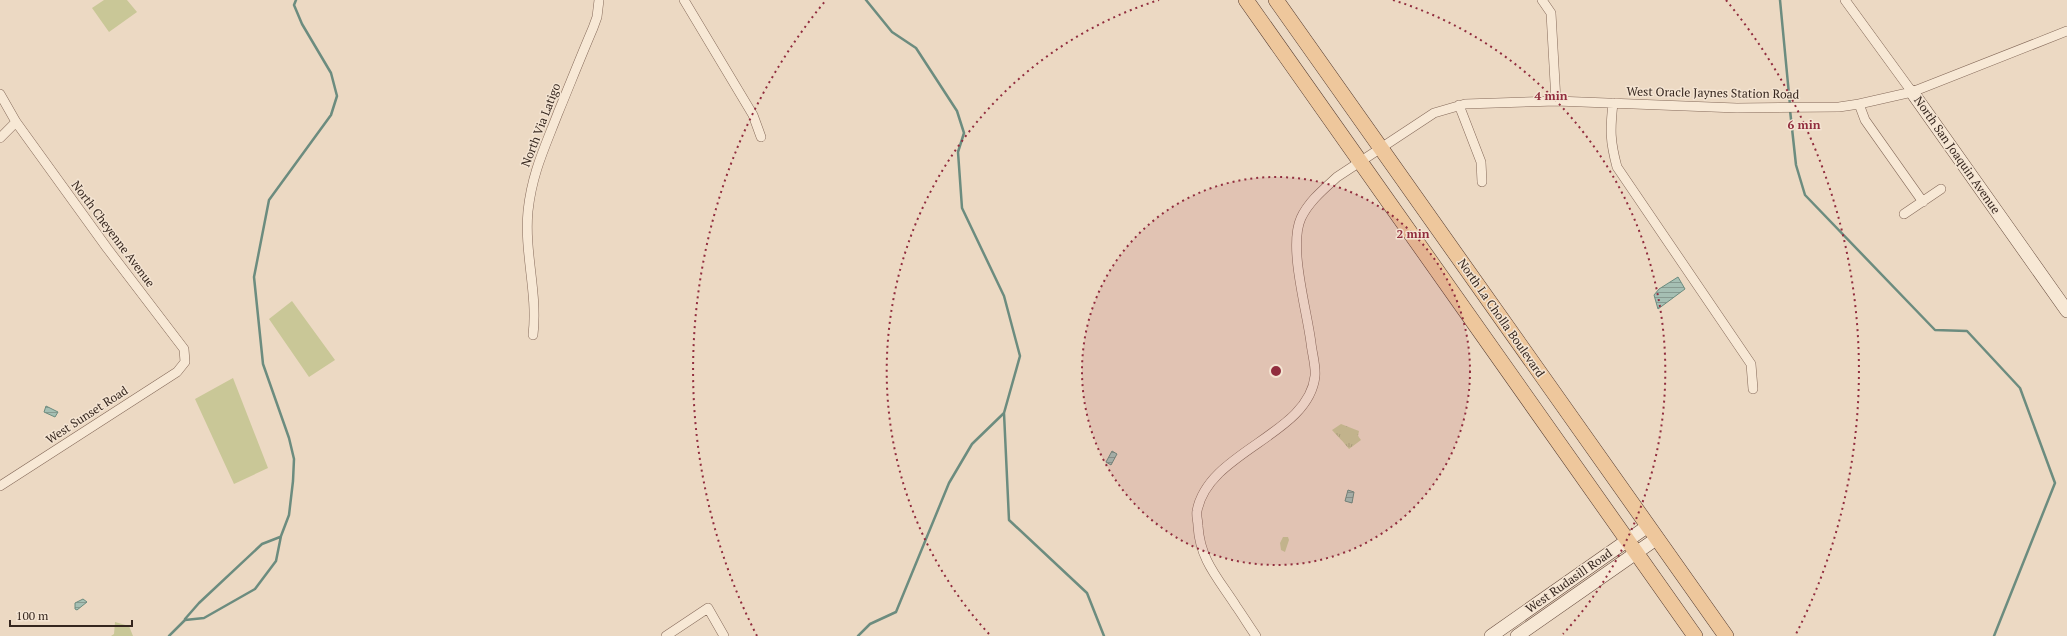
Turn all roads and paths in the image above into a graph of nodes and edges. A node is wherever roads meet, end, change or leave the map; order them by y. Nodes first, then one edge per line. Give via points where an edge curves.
1 (598, 0) edge
2 (684, 0) edge
3 (1246, 0) edge
4 (1276, 0) edge
5 (1542, 0) edge
6 (1845, 0) edge
7 (2067, 31) edge
8 (1912, 92) junction
9 (0, 94) edge
10 (1556, 101) junction
11 (1613, 103) junction
12 (1859, 104) junction
13 (1459, 105) junction
14 (16, 122) junction
15 (761, 137) dead end
16 (0, 138) edge
17 (1380, 148) junction
18 (1361, 160) junction
19 (1482, 182) dead end
20 (1941, 189) dead end
21 (1923, 202) junction
22 (1904, 214) dead end
23 (2067, 311) edge
24 (533, 335) dead end
25 (185, 362) joint
26 (1753, 389) dead end
27 (0, 486) edge
28 (1648, 526) junction
29 (1656, 539) junction
30 (1632, 547) junction
31 (666, 636) edge
32 (724, 636) edge
33 (1256, 636) edge
34 (1491, 636) edge
35 (1517, 636) edge
36 (1695, 636) edge
37 (1726, 636) edge

1 - 24 street, North Via Latigo via 597,17 537,163 531,189 528,253 536,313
2 - 15 street via 753,115
3 - 18 main road, North La Cholla Boulevard
4 - 17 main road, North La Cholla Boulevard
5 - 10 street via 1551,13
6 - 8 street, North San Joaquin Avenue
7 - 8 street, West Oracle Jaynes Station Road
8 - 12 street, West Oracle Jaynes Station Road
8 - 23 street, North San Joaquin Avenue
9 - 14 street, North Cheyenne Avenue
10 - 11 street, West Oracle Jaynes Station Road
10 - 13 street, West Oracle Jaynes Station Road
11 - 12 street, West Oracle Jaynes Station Road via 1737,108
11 - 26 street via 1611,145 1617,167 1751,364
12 - 21 street via 1865,120
13 - 17 street, West Oracle Jaynes Station Road via 1434,113
13 - 19 street via 1476,139
14 - 16 street
14 - 25 street, North Cheyenne Avenue via 106,248 181,344
17 - 18 street, West Oracle Jaynes Station Road
17 - 28 main road, North La Cholla Boulevard
18 - 30 main road, North La Cholla Boulevard
18 - 33 street, West Oracle Jaynes Station Road via 1324,189 1307,207 1301,219 1297,245 1298,266 1315,376 1309,394 1299,410 1258,444 1218,472 1205,491 1197,511 1199,540 1207,564
20 - 21 street
21 - 22 street
25 - 27 street, West Sunset Road via 177,372
28 - 29 main road, North La Cholla Boulevard
28 - 30 street, West Rudasill Road
29 - 30 street, West Rudasill Road
29 - 37 main road, North La Cholla Boulevard
30 - 34 street, West Rudasill Road
30 - 35 street, West Rudasill Road
30 - 36 main road, North La Cholla Boulevard
31 - 32 street via 708,608

